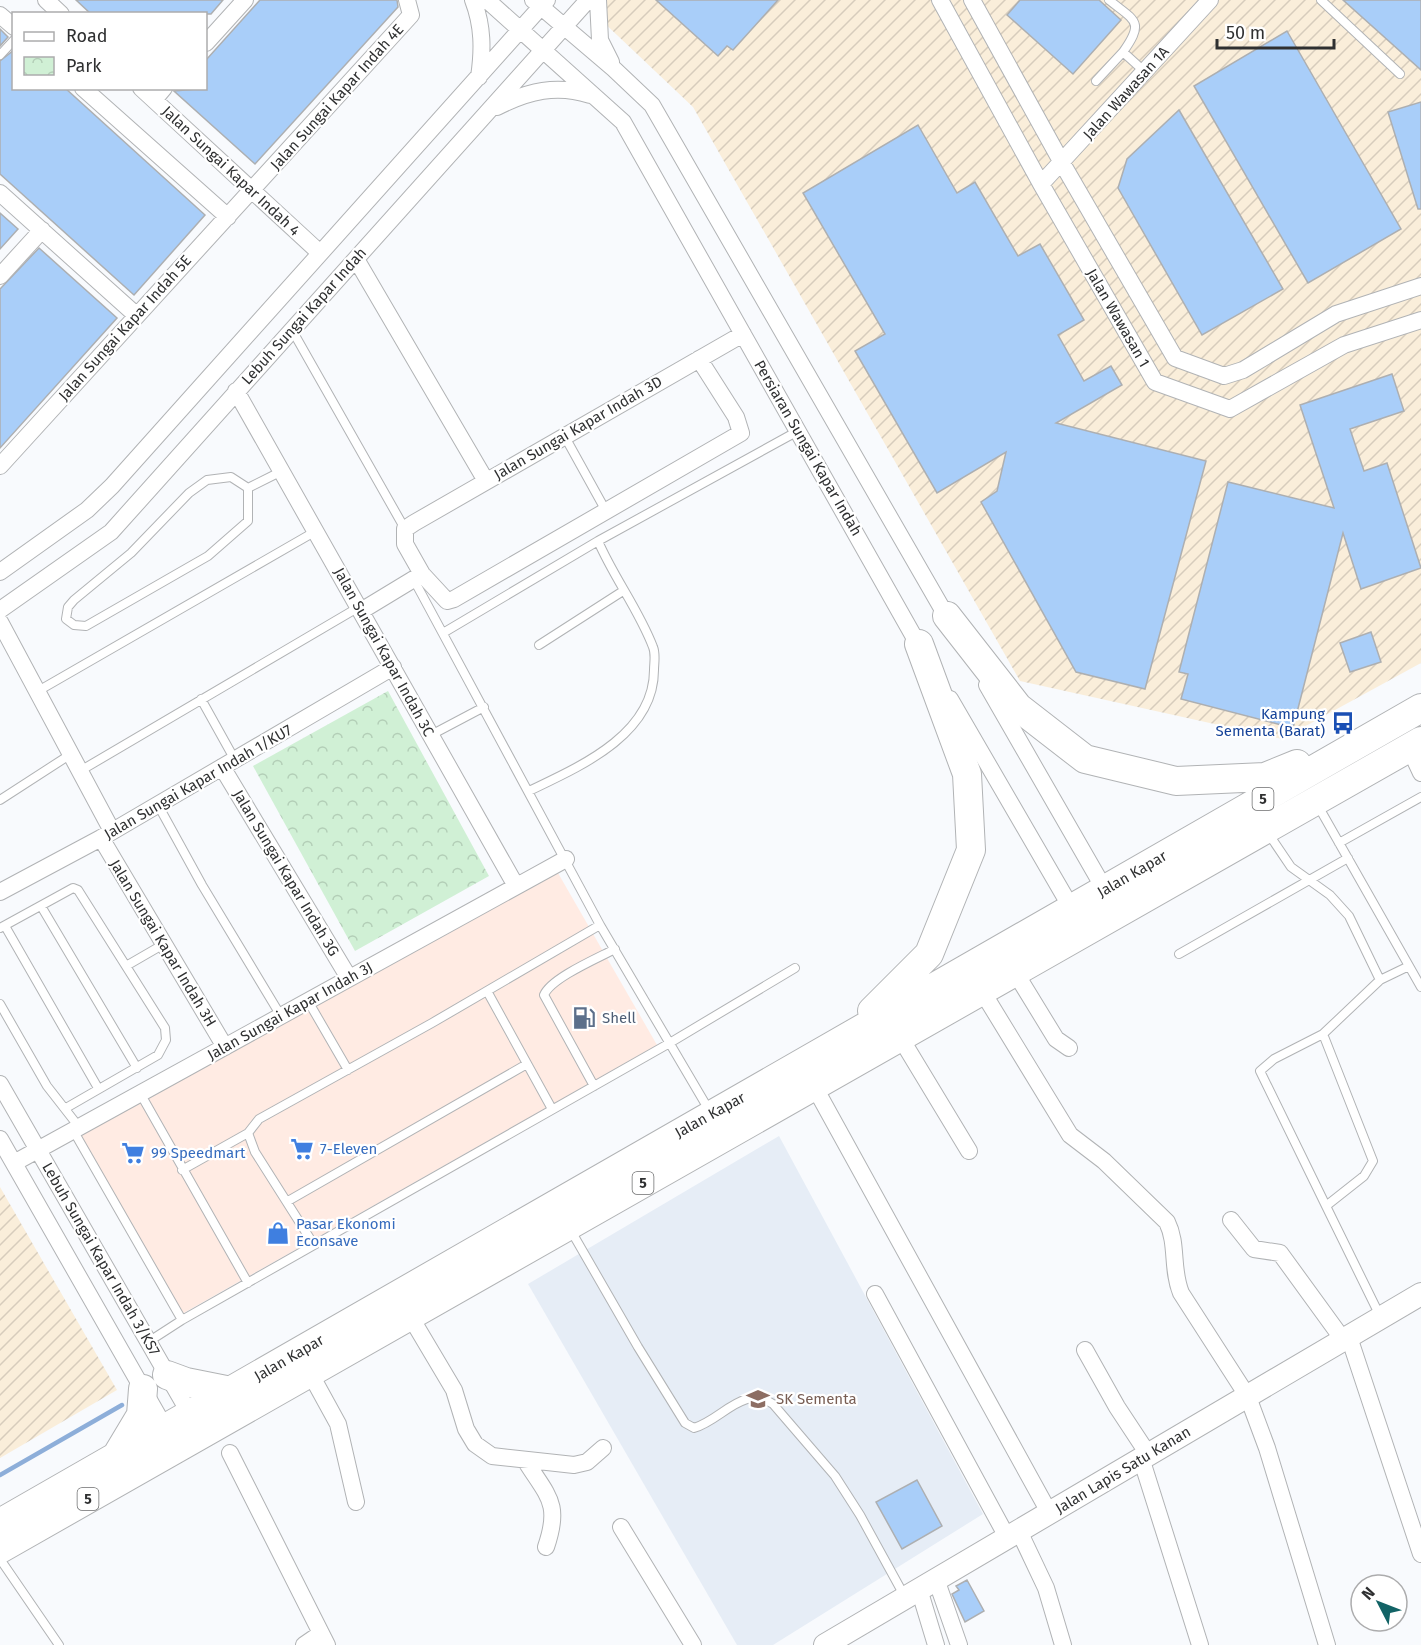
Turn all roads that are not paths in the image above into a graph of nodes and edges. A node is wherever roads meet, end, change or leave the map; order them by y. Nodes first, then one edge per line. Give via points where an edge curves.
1 (245, 0) edge
2 (407, 0) edge
3 (473, 0) edge
4 (487, 0) edge
5 (588, 0) edge
6 (598, 0) edge
7 (940, 0) edge
8 (972, 0) edge
9 (1109, 0) edge
10 (1210, 0) edge
11 (1321, 0) edge
12 (540, 2) edge
13 (0, 15) edge
14 (12, 25) edge
15 (564, 26) junction
16 (521, 30) junction
17 (12, 42) edge
18 (207, 42) edge
19 (543, 50) junction
20 (1123, 52) junction
21 (0, 55) edge
22 (614, 69) junction
23 (1145, 72) junction
24 (1400, 74) dead end
25 (478, 78) junction
26 (1096, 81) dead end
27 (85, 90) edge
28 (159, 94) edge
29 (596, 97) junction
30 (486, 112) junction
31 (1062, 163) junction
32 (1041, 184) junction
33 (252, 191) junction
34 (0, 193) edge
35 (228, 217) junction
36 (42, 230) junction
37 (321, 253) junction
38 (356, 259) junction
39 (0, 276) edge
40 (1421, 286) edge
41 (136, 315) junction
42 (1421, 320) edge
43 (292, 330) junction
44 (743, 334) junction
45 (699, 359) junction
46 (236, 391) junction
47 (798, 431) junction
48 (565, 437) junction
49 (0, 466) edge
50 (282, 471) junction
51 (486, 482) junction
52 (248, 488) junction
53 (606, 511) junction
54 (409, 526) junction
55 (316, 531) junction
56 (598, 542) junction
57 (0, 572) edge
58 (418, 577) junction
59 (623, 591) junction
60 (360, 609) junction
61 (0, 610) edge
62 (946, 616) junction
63 (0, 622) edge
64 (443, 633) junction
65 (539, 645) dead end
66 (919, 645) junction
67 (393, 667) junction
68 (38, 691) junction
69 (201, 699) junction
70 (484, 708) junction
71 (1421, 708) edge
72 (1385, 729) junction
73 (431, 735) junction
74 (1415, 744) edge
75 (71, 754) junction
76 (229, 764) junction
77 (80, 771) junction
78 (1421, 773) edge
79 (529, 790) junction
80 (1421, 797) edge
81 (0, 800) edge
82 (1315, 801) junction
83 (158, 805) junction
84 (1266, 829) junction
85 (107, 834) junction
86 (1339, 843) junction
87 (1348, 858) junction
88 (566, 859) junction
89 (1310, 880) junction
90 (516, 886) junction
91 (0, 892) edge
92 (1112, 902) junction
93 (41, 906) junction
94 (1078, 920) junction
95 (600, 925) junction
96 (2, 927) edge
97 (164, 944) junction
98 (615, 949) junction
99 (1179, 954) dead end
100 (126, 966) junction
101 (1409, 966) junction
102 (795, 968) dead end
103 (1015, 972) junction
104 (349, 978) junction
105 (1380, 980) junction
106 (1421, 987) edge
107 (487, 991) junction
108 (982, 991) junction
109 (308, 1001) junction
110 (0, 1004) edge
111 (281, 1016) junction
112 (1323, 1034) junction
113 (900, 1037) junction
114 (668, 1044) junction
115 (225, 1047) junction
116 (1069, 1048) dead end
117 (527, 1064) junction
118 (137, 1068) junction
119 (348, 1070) junction
120 (775, 1080) junction
121 (0, 1084) edge
122 (594, 1086) junction
123 (814, 1086) junction
124 (98, 1088) junction
125 (141, 1093) junction
126 (66, 1108) junction
127 (552, 1109) junction
128 (711, 1113) junction
129 (76, 1129) junction
130 (248, 1133) junction
131 (0, 1139) edge
132 (38, 1150) junction
133 (969, 1151) dead end
134 (14, 1163) junction
135 (182, 1170) junction
136 (288, 1201) junction
137 (1326, 1206) junction
138 (1231, 1220) dead end
139 (568, 1226) junction
140 (314, 1245) junction
141 (248, 1283) junction
142 (875, 1294) dead end
143 (1421, 1294) edge
144 (410, 1316) junction
145 (1382, 1318) junction
146 (182, 1320) junction
147 (1346, 1339) junction
148 (148, 1342) junction
149 (1085, 1350) dead end
150 (310, 1373) junction
151 (167, 1375) junction
152 (143, 1389) junction
153 (231, 1391) junction
154 (1248, 1396) junction
155 (196, 1425) junction
156 (171, 1439) junction
157 (603, 1448) dead end
158 (230, 1454) dead end
159 (1145, 1456) junction
160 (114, 1459) junction
161 (525, 1460) junction
162 (356, 1502) dead end
163 (1050, 1514) junction
164 (0, 1523) edge
165 (621, 1527) dead end
166 (1013, 1534) junction
167 (546, 1547) dead end
168 (0, 1549) edge
169 (1421, 1554) edge
170 (0, 1559) edge
171 (920, 1589) junction
172 (323, 1640) edge
173 (59, 1645) edge
174 (304, 1645) edge
175 (693, 1645) edge
176 (825, 1645) edge
177 (936, 1645) edge
178 (959, 1645) edge
179 (1063, 1645) edge
180 (1200, 1645) edge
181 (1327, 1645) edge

1 - 18 street
2 - 33 street, Jalan Sungai Kapar Indah 4E via 411,15
3 - 25 street via 483,51
4 - 16 street, Persiaran Sungai Kapar Indah
5 - 15 street, Lebuh Sungai Kapar Indah
6 - 22 street via 600,40
7 - 32 street, Jalan Wawasan 1
8 - 31 street, Jalan Wawasan 1
9 - 20 lane via 1134,21 1137,29
10 - 23 street, Jalan Wawasan 1A
11 - 24 lane
12 - 15 street
12 - 16 street, Lebuh Sungai Kapar Indah
13 - 14 street
15 - 19 street, Lebuh Sungai Kapar Indah
15 - 22 street
16 - 19 street, Persiaran Sungai Kapar Indah
16 - 25 street, Lebuh Sungai Kapar Indah
17 - 21 lane
19 - 29 street, Persiaran Sungai Kapar Indah
19 - 30 street, Lebuh Sungai Kapar Indah
20 - 23 lane
20 - 26 lane
22 - 62 street via 652,105
23 - 31 street, Jalan Wawasan 1A
25 - 37 street, Lebuh Sungai Kapar Indah
27 - 35 street
28 - 33 street, Jalan Sungai Kapar Indah 4
29 - 30 street via 570,89 543,90 517,96
29 - 44 street, Persiaran Sungai Kapar Indah via 622,122
30 - 38 street, Lebuh Sungai Kapar Indah
31 - 32 street, Jalan Wawasan 1A
31 - 40 street, Jalan Wawasan 1 via 1175,358 1224,376 1243,370 1335,314
32 - 42 street, Jalan Wawasan 1 via 1155,382 1230,409 1344,345
33 - 35 street, Jalan Sungai Kapar Indah 5E
33 - 37 street, Jalan Sungai Kapar Indah 4
34 - 36 street
35 - 41 street, Jalan Sungai Kapar Indah 5E
36 - 39 street
36 - 41 street
37 - 57 street, Lebuh Sungai Kapar Indah via 112,486 87,510
38 - 43 street, Lebuh Sungai Kapar Indah
38 - 51 street
41 - 49 street, Jalan Sungai Kapar Indah 5E
43 - 46 street, Lebuh Sungai Kapar Indah
43 - 54 lane
44 - 45 street, Jalan Sungai Kapar Indah 3D
44 - 47 street, Persiaran Sungai Kapar Indah
45 - 48 street, Jalan Sungai Kapar Indah 3D
45 - 53 street via 736,417 741,433
46 - 50 street, Jalan Sungai Kapar Indah 3C
46 - 61 street, Lebuh Sungai Kapar Indah via 111,532
47 - 56 lane
47 - 66 street, Persiaran Sungai Kapar Indah
48 - 51 street, Jalan Sungai Kapar Indah 3D
48 - 53 lane
50 - 52 lane
50 - 55 street, Jalan Sungai Kapar Indah 3C
51 - 54 street, Jalan Sungai Kapar Indah 3D
52 - 52 lane via 231,477 207,480 189,493 131,553 74,600 66,619 74,625 86,626 208,556 248,521
53 - 58 street via 447,601
54 - 58 street via 405,544
55 - 60 street, Jalan Sungai Kapar Indah 3C
55 - 68 lane
56 - 59 lane
56 - 64 lane
58 - 60 street
58 - 64 lane
59 - 65 lane
59 - 79 lane via 654,650 654,687 639,716 617,741 574,769
60 - 67 street, Jalan Sungai Kapar Indah 3C
60 - 69 lane
62 - 72 highway via 1018,707 1085,759 1176,781 1265,777
62 - 92 street
63 - 68 street, Jalan Sungai Kapar Indah 3H
64 - 70 lane
66 - 94 street, Persiaran Sungai Kapar Indah
66 - 120 highway via 968,774 971,850 929,954 879,1006
67 - 73 street, Jalan Sungai Kapar Indah 3C
67 - 76 street, Jalan Sungai Kapar Indah 1/KU7
68 - 75 street, Jalan Sungai Kapar Indah 3H
69 - 76 lane
69 - 77 lane
70 - 73 lane
70 - 79 lane
71 - 72 highway, Jalan Kapar / 5
72 - 92 highway, Jalan Kapar / 5
73 - 90 street, Jalan Sungai Kapar Indah 3C
74 - 78 street
74 - 82 highway, Jalan Kapar / 5
75 - 77 street, Jalan Sungai Kapar Indah 3H
75 - 81 lane
76 - 83 street, Jalan Sungai Kapar Indah 1/KU7
76 - 104 street, Jalan Sungai Kapar Indah 3G
77 - 85 street, Jalan Sungai Kapar Indah 3H
79 - 88 lane
80 - 86 lane
82 - 84 highway, Jalan Kapar / 5
82 - 86 lane
83 - 85 street, Jalan Sungai Kapar Indah 1/KU7
83 - 111 lane
84 - 89 lane via 1284,860
84 - 92 highway, Jalan Kapar / 5
85 - 91 street, Jalan Sungai Kapar Indah 1/KU7
85 - 97 street, Jalan Sungai Kapar Indah 3H
86 - 87 lane
87 - 89 lane
87 - 101 lane
88 - 90 street, Jalan Sungai Kapar Indah 3J
88 - 95 lane
89 - 99 lane
89 - 105 lane via 1348,916
90 - 104 street, Jalan Sungai Kapar Indah 3J
92 - 94 highway, Jalan Kapar / 5
93 - 96 lane
93 - 100 lane via 73,888 78,890
93 - 118 lane
94 - 103 highway, Jalan Kapar / 5
94 - 120 highway, Jalan Kapar / 5
95 - 98 lane
95 - 107 lane
96 - 124 lane
97 - 100 lane
97 - 115 street, Jalan Sungai Kapar Indah 3H
98 - 114 lane
98 - 122 lane via 571,972 546,989 544,995
100 - 118 lane via 166,1034 158,1055
101 - 105 lane
101 - 106 lane
102 - 114 lane
103 - 108 highway, Jalan Kapar / 5
103 - 116 street via 1056,1039
104 - 109 street, Jalan Sungai Kapar Indah 3J
105 - 112 lane
107 - 117 lane
107 - 119 lane
108 - 113 highway, Jalan Kapar / 5
108 - 154 street via 1070,1135 1104,1161 1167,1222 1174,1234 1175,1279 1181,1293
109 - 111 street, Jalan Sungai Kapar Indah 3J
109 - 119 lane
110 - 126 lane via 56,1101
111 - 115 street, Jalan Sungai Kapar Indah 3J
112 - 137 lane via 1373,1161 1364,1176
112 - 137 lane via 1274,1059 1260,1071
113 - 123 highway, Jalan Kapar / 5
113 - 133 street
114 - 122 lane
114 - 128 lane
115 - 125 street, Jalan Sungai Kapar Indah 3J
117 - 127 lane
117 - 136 lane
118 - 124 lane
119 - 130 lane via 259,1119
120 - 128 highway, Jalan Kapar / 5
121 - 132 street, Lebuh Sungai Kapar Indah 3/KS7
122 - 127 lane
123 - 139 highway, Jalan Kapar / 5
123 - 163 street
124 - 126 lane
125 - 129 street, Jalan Sungai Kapar Indah 3J
125 - 135 lane
126 - 129 lane
127 - 140 lane
128 - 153 highway, Jalan Kapar / 5
129 - 132 street, Jalan Sungai Kapar Indah 3J
129 - 146 lane
130 - 135 lane
130 - 136 lane via 255,1152
131 - 134 street, Lebuh Sungai Kapar Indah 3/KS7
132 - 134 street, Jalan Sungai Kapar Indah 3J
132 - 148 street, Lebuh Sungai Kapar Indah 3/KS7
134 - 152 street, Lebuh Sungai Kapar Indah 3/KS7
135 - 141 lane
136 - 140 lane
137 - 145 lane
138 - 147 street via 1254,1249 1280,1253
139 - 144 highway, Jalan Kapar / 5
139 - 171 lane via 686,1423 694,1428 747,1397 764,1398 835,1476 860,1515
140 - 141 lane
141 - 146 lane
142 - 166 street
143 - 145 street, Jalan Lapis Satu Kanan
144 - 150 highway, Jalan Kapar / 5
144 - 161 street via 454,1390 475,1444 492,1456
145 - 147 street, Jalan Lapis Satu Kanan
146 - 148 lane
147 - 154 street, Jalan Lapis Satu Kanan
147 - 169 street
148 - 151 street, Lebuh Sungai Kapar Indah 3/KS7
149 - 159 street
150 - 155 highway, Jalan Kapar / 5
150 - 162 street via 338,1424
151 - 153 highway
151 - 155 street, Lebuh Sungai Kapar Indah 3/KS7
152 - 156 street, Lebuh Sungai Kapar Indah 3/KS7
152 - 160 highway via 141,1415
153 - 155 highway, Jalan Kapar / 5
154 - 159 street, Jalan Lapis Satu Kanan
154 - 181 street
155 - 156 highway, Jalan Kapar / 5
156 - 160 highway, Jalan Kapar / 5
156 - 168 highway, Jalan Kapar / 5
157 - 161 street via 587,1462 573,1465
158 - 172 street
159 - 163 street, Jalan Lapis Satu Kanan
159 - 180 street
160 - 164 highway, Jalan Kapar / 5
161 - 167 street via 552,1504 554,1524
163 - 166 street, Jalan Lapis Satu Kanan
165 - 175 street
166 - 171 street, Jalan Lapis Satu Kanan
166 - 179 street via 1046,1588
170 - 173 lane
171 - 176 street, Jalan Lapis Satu Kanan
171 - 177 street
171 - 178 street
172 - 174 street

